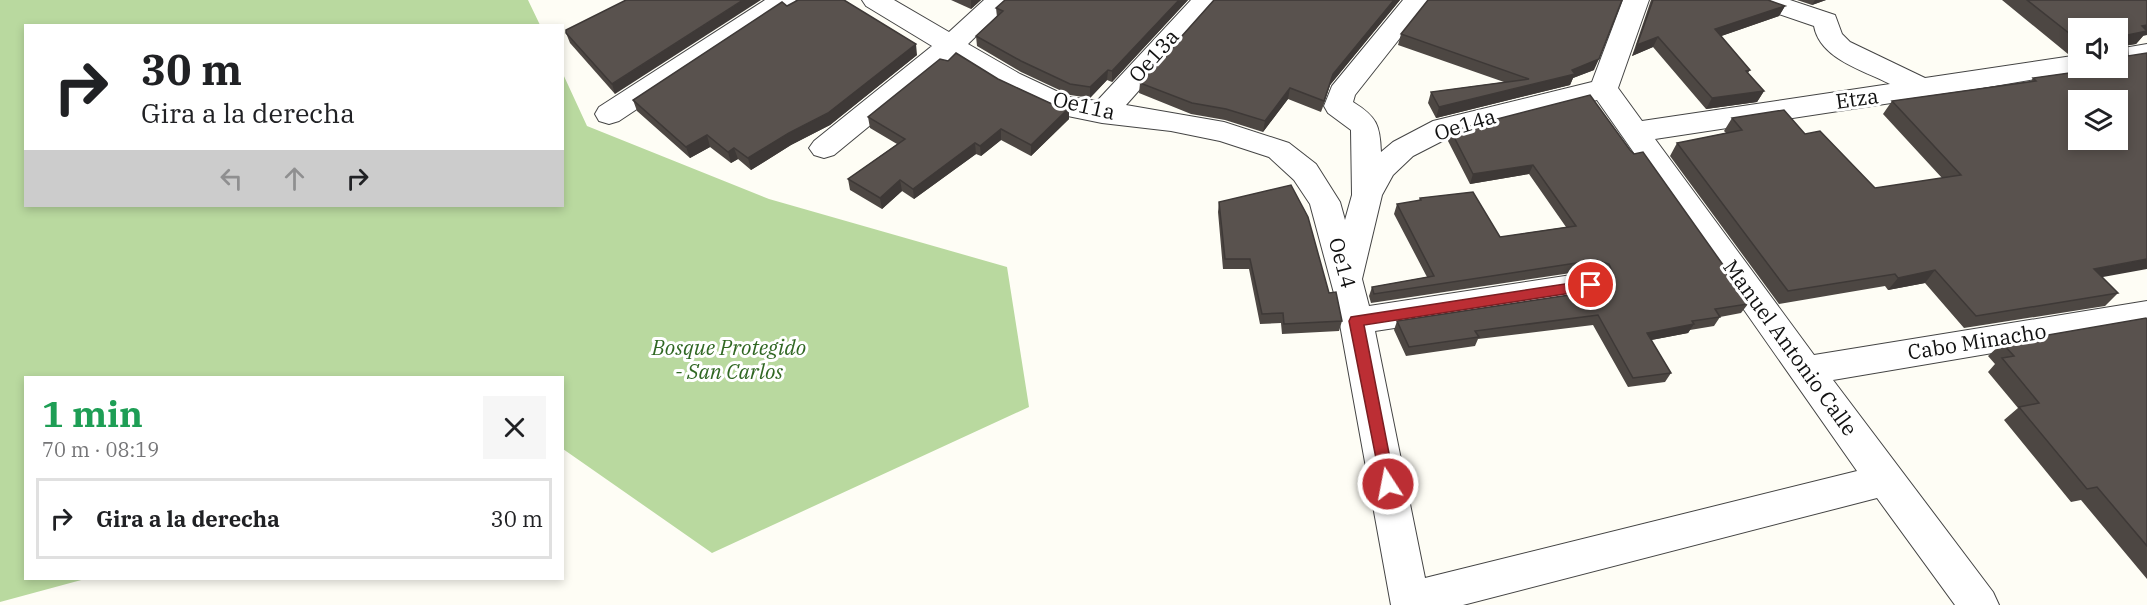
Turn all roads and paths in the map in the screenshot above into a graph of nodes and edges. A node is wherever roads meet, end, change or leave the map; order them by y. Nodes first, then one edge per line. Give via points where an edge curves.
1 (783, 0) edge
2 (875, 0) edge
3 (1000, 0) edge
4 (1206, 0) edge
5 (1417, 0) edge
6 (1636, 0) edge
7 (1764, 0) edge
8 (1831, 10) edge
9 (950, 46) junction
10 (2147, 53) edge
11 (2128, 56) edge
12 (2068, 66) edge
13 (1604, 88) junction
14 (1924, 89) junction
15 (1102, 113) junction
16 (609, 114) dead end
17 (1635, 132) junction
18 (824, 147) dead end
19 (1279, 150) joint
20 (1367, 195) junction
21 (1347, 282) junction
22 (1591, 285) dead end
23 (2147, 314) edge
24 (1356, 321) junction
25 (1807, 370) junction
26 (1885, 480) junction
27 (1411, 603) edge
28 (1979, 605) edge

1 - 16 street
2 - 9 street, Oe11a
3 - 9 street
4 - 15 street, Oe13a
5 - 20 street via 1342,93 1338,106 1360,120 1366,130
6 - 13 street
7 - 8 street
8 - 14 street via 1829,36 1840,48
9 - 15 street, Oe11a via 1063,106
9 - 18 street
10 - 11 street
12 - 14 street, Etza
13 - 17 street, Manuel Antonio Calle
13 - 20 street, Oe14a via 1443,128 1403,149 1382,168
14 - 17 street, Etza
15 - 19 street, Oe11a via 1224,132
17 - 25 street, Manuel Antonio Calle
19 - 21 street, Oe14 via 1305,172 1325,202
20 - 21 street, Oe14a
21 - 24 street, Oe14
22 - 24 street
23 - 25 street, Cabo Minacho
24 - 27 street, Oe14
25 - 26 street, Manuel Antonio Calle
26 - 27 street
26 - 28 street, Manuel Antonio Calle

